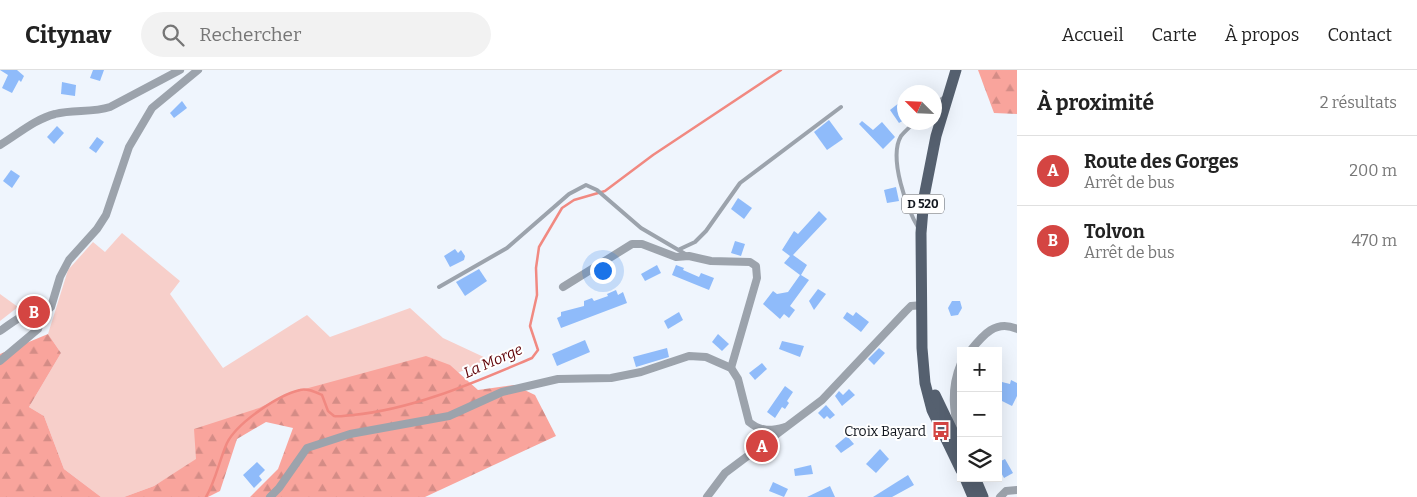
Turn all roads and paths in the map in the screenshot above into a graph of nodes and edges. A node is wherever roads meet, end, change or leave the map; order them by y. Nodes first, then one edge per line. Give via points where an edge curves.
1 (180, 70) edge
2 (198, 70) edge
3 (956, 70) edge
4 (950, 88) junction
5 (942, 96) edge
6 (841, 107) dead end
7 (908, 130) edge
8 (0, 145) edge
9 (921, 233) junction
10 (680, 249) junction
11 (689, 256) junction
12 (563, 286) dead end
13 (439, 287) dead end
14 (923, 305) junction
15 (42, 316) junction
16 (1017, 329) edge
17 (0, 331) edge
18 (974, 347) edge
19 (922, 348) junction
20 (0, 361) edge
21 (731, 368) junction
22 (957, 375) edge
23 (785, 427) junction
24 (960, 437) edge
25 (957, 441) edge
26 (957, 462) edge
27 (967, 482) edge
28 (977, 482) edge
29 (1017, 490) edge
30 (270, 497) edge
31 (707, 497) edge
32 (973, 497) edge
33 (983, 497) edge
34 (1000, 497) edge

1 - 8 street via 104,109 47,116
2 - 15 street via 152,108 139,127 106,215 70,260 60,277 51,307
3 - 4 main road, D 520
4 - 5 lane
4 - 9 main road, D 520 via 928,167
6 - 10 lane via 740,183 706,231 695,242
7 - 9 lane via 901,137 897,156 902,186
9 - 14 main road, D 520
10 - 11 lane
10 - 13 lane via 641,228 597,190 586,185 569,194 507,248
11 - 12 street via 676,257 642,244 632,244
11 - 21 street via 711,261 750,262 756,266 757,278
14 - 19 main road, D 520
14 - 23 street via 911,306 822,400
15 - 17 street via 28,313
15 - 20 street via 38,328
16 - 18 street via 1007,324 992,328
19 - 25 main road, D 520 via 938,404
19 - 26 main road, D 520 via 925,383 932,410
21 - 23 street via 738,379 749,422 766,430
21 - 30 street via 698,356 611,378 558,379 502,392 449,416 350,434 307,448
22 - 24 street via 952,391
23 - 31 street via 725,473
27 - 32 main road
28 - 33 main road
29 - 34 street via 1006,491

